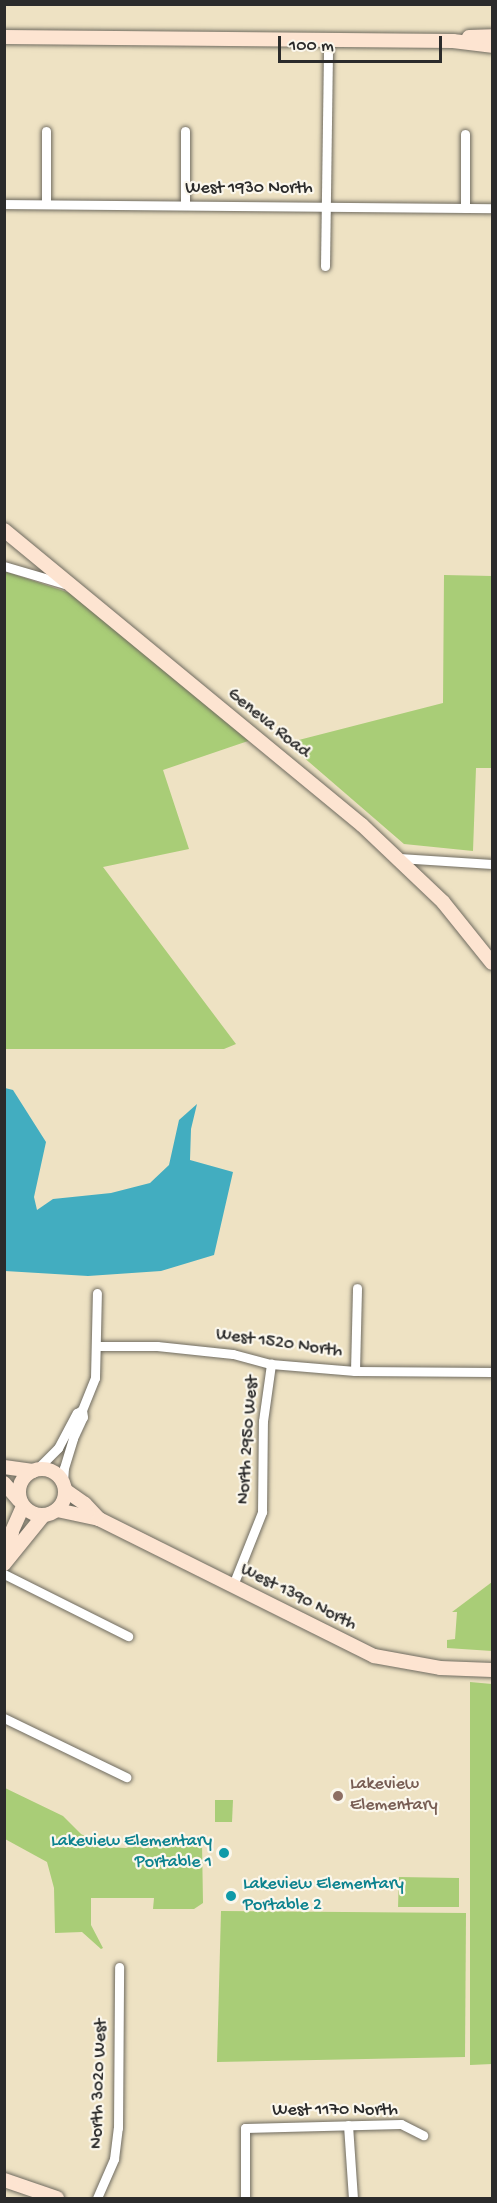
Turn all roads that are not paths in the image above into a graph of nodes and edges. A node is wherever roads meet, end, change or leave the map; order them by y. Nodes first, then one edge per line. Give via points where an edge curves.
1 (492, 36) edge
2 (4, 37) edge
3 (328, 39) junction
4 (453, 41) junction
5 (492, 46) edge
6 (46, 131) dead end
7 (185, 131) dead end
8 (465, 134) dead end
9 (4, 204) edge
10 (46, 204) junction
11 (185, 205) junction
12 (326, 206) junction
13 (465, 207) junction
14 (492, 208) edge
15 (326, 267) dead end
16 (4, 530) edge
17 (4, 566) edge
18 (73, 587) junction
19 (399, 858) junction
20 (492, 864) edge
21 (492, 963) edge
22 (357, 1288) dead end
23 (97, 1293) dead end
24 (98, 1346) junction
25 (271, 1364) junction
26 (355, 1371) junction
27 (492, 1372) edge
28 (82, 1410) junction
29 (4, 1467) edge
30 (35, 1470) junction
31 (4, 1483) edge
32 (64, 1486) junction
33 (21, 1503) junction
34 (57, 1510) junction
35 (43, 1516) junction
36 (99, 1519) junction
37 (6, 1560) edge
38 (4, 1574) edge
39 (233, 1585) junction
40 (128, 1636) dead end
41 (492, 1670) edge
42 (4, 1718) edge
43 (126, 1777) dead end
44 (119, 1967) dead end
45 (348, 2125) junction
46 (423, 2135) dead end
47 (4, 2180) edge
48 (57, 2199) edge
49 (98, 2199) edge
50 (245, 2199) edge
51 (353, 2199) edge

1 - 4 street
2 - 3 street
3 - 4 street
3 - 12 street
4 - 5 street
6 - 10 street
7 - 11 street
8 - 13 street
9 - 10 street, West 1930 North
10 - 11 street, West 1930 North
11 - 12 street, West 1930 North
12 - 13 street, West 1930 North
12 - 15 street
13 - 14 street, West 1930 North
16 - 18 street, Geneva Road
17 - 18 street
18 - 19 street, Geneva Road
19 - 20 street
19 - 21 street, Geneva Road via 443,902
22 - 26 street
23 - 24 street
24 - 25 street, West 1520 North via 158,1346 232,1354
24 - 28 street via 95,1378
25 - 26 street, West 1520 North
25 - 39 street, North 2950 West via 263,1421 262,1512
26 - 27 street, West 1520 North
28 - 30 street via 76,1413 57,1448
28 - 32 street via 64,1468
29 - 30 street
30 - 32 street via 52,1471
30 - 33 street via 19,1484
31 - 33 street
32 - 34 street via 65,1498
32 - 36 street, West 1390 North
33 - 35 street via 28,1512
33 - 37 street
34 - 35 street
34 - 36 street, West 1390 North
35 - 37 street
36 - 39 street, West 1390 North
38 - 40 street
39 - 41 street, West 1390 North via 374,1656 428,1666
42 - 43 street
44 - 49 street, North 3020 West via 118,2128 114,2159
45 - 46 street, West 1170 North via 400,2124
45 - 50 street, West 1170 North via 245,2128
45 - 51 street
47 - 48 street

